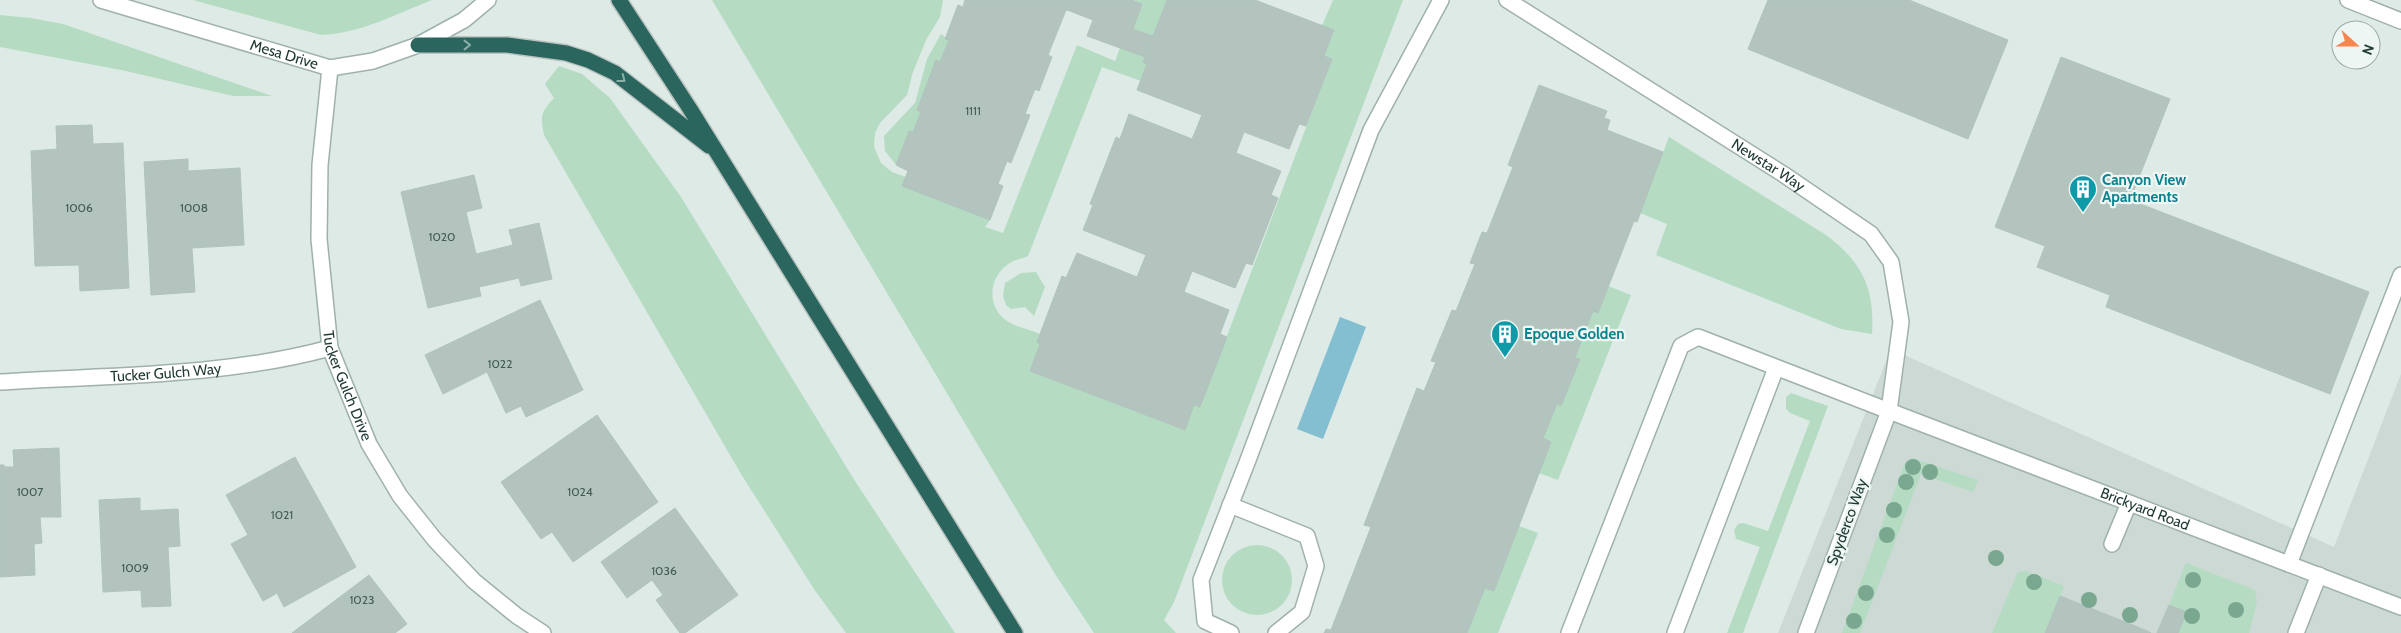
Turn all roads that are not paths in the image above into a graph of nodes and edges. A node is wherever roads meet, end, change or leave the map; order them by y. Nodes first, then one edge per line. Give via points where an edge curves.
1 (101, 0) edge
2 (488, 0) edge
3 (619, 0) edge
4 (1441, 0) edge
5 (1507, 0) edge
6 (2348, 0) edge
7 (2401, 21) edge
8 (418, 45) junction
9 (330, 68) junction
10 (717, 152) junction
11 (2401, 275) edge
12 (330, 348) junction
13 (1776, 368) junction
14 (0, 382) edge
15 (1888, 411) junction
16 (2129, 503) junction
17 (1230, 506) junction
18 (2112, 544) dead end
19 (2289, 564) junction
20 (2319, 575) junction
21 (2401, 607) edge
22 (543, 633) edge
23 (1015, 633) edge
24 (1231, 633) edge
25 (1276, 633) edge
26 (1569, 633) edge
27 (1675, 633) edge
28 (1806, 633) edge
29 (2296, 633) edge

1 - 9 street, Mesa Drive
2 - 8 street, Mesa Drive via 464,20
3 - 10 highway
4 - 17 street via 1371,130
5 - 15 street, Newstar Way via 1783,174 1871,234 1890,262 1902,322
6 - 7 street
8 - 9 street, Mesa Drive via 373,61
8 -> 10 highway via 507,45 566,53 588,60 615,73
9 - 12 street, Tucker Gulch Drive via 320,166 319,240
10 - 23 highway
11 - 19 street
12 - 14 street, Tucker Gulch Way via 294,358 218,369
12 - 22 street, Tucker Gulch Drive via 369,444 400,496 434,540 474,581
13 - 15 street, Brickyard Road
13 - 26 street, Brickyard Road via 1698,337 1681,346
13 - 27 street
15 - 16 street, Brickyard Road
15 - 28 street, Spyderco Way
16 - 18 street
16 - 19 street, Brickyard Road
17 - 24 street via 1201,580 1205,620
17 - 25 street via 1307,536 1316,566 1302,612
19 - 20 street, Brickyard Road
20 - 21 street, Brickyard Road
20 - 29 street

